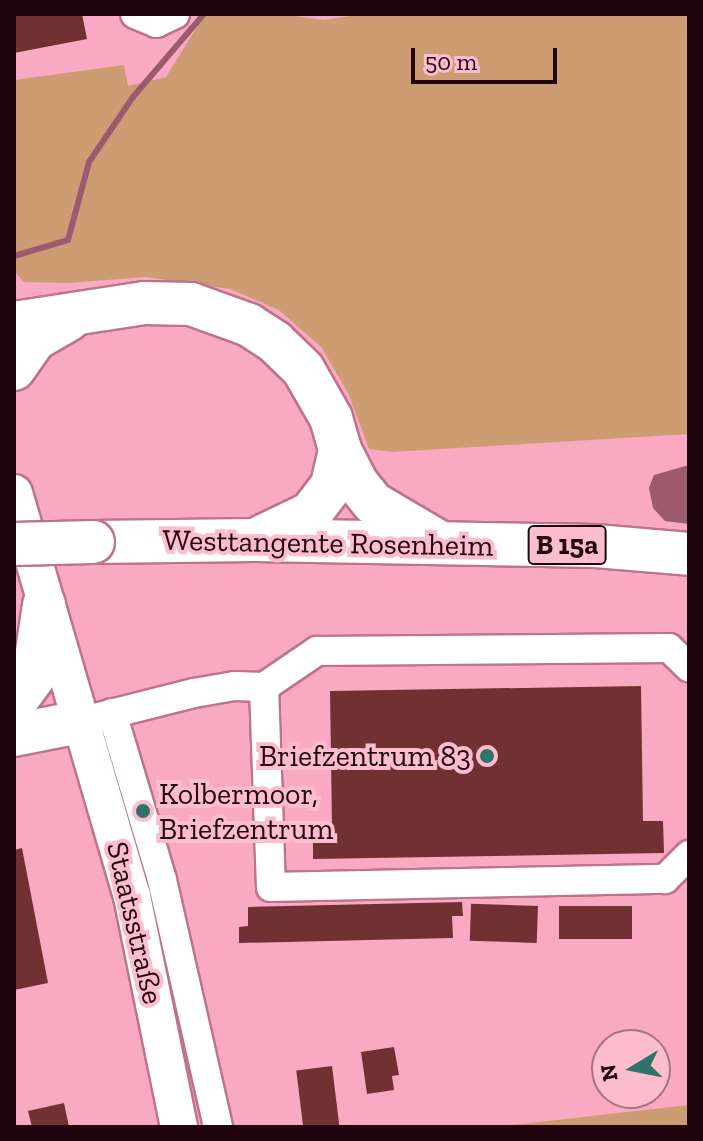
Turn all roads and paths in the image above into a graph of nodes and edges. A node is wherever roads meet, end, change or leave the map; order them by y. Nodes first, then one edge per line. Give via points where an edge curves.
1 (135, 14) edge
2 (175, 14) edge
3 (14, 298) edge
4 (88, 309) junction
5 (14, 323) edge
6 (14, 369) edge
7 (340, 450) junction
8 (14, 493) edge
9 (255, 540) junction
10 (14, 544) edge
11 (444, 545) junction
12 (689, 554) edge
13 (44, 605) junction
14 (689, 667) edge
15 (264, 687) junction
16 (14, 704) edge
17 (96, 718) junction
18 (14, 735) edge
19 (689, 855) edge
20 (179, 1127) edge
21 (218, 1127) edge

1 - 2 street via 156,23
3 - 4 highway
4 - 5 highway
4 - 6 highway via 35,339
4 - 7 highway via 191,304 249,325 303,369 331,418
7 - 9 highway via 332,485 311,513
7 - 11 highway via 373,503
8 - 13 main road, Staatsstraße
9 - 10 highway, Westtangente Rosenheim / B 15a, bridge
9 - 11 highway, Westtangente Rosenheim / B 15a
11 - 12 highway, Westtangente Rosenheim / B 15a via 596,546
13 - 16 highway via 33,678
13 - 17 main road, Staatsstraße
14 - 15 street via 669,648 317,651
15 - 17 street via 234,686
15 - 19 street via 271,887 665,879
17 - 18 highway
17 - 20 main road, Staatsstraße
17 - 21 street via 135,779

